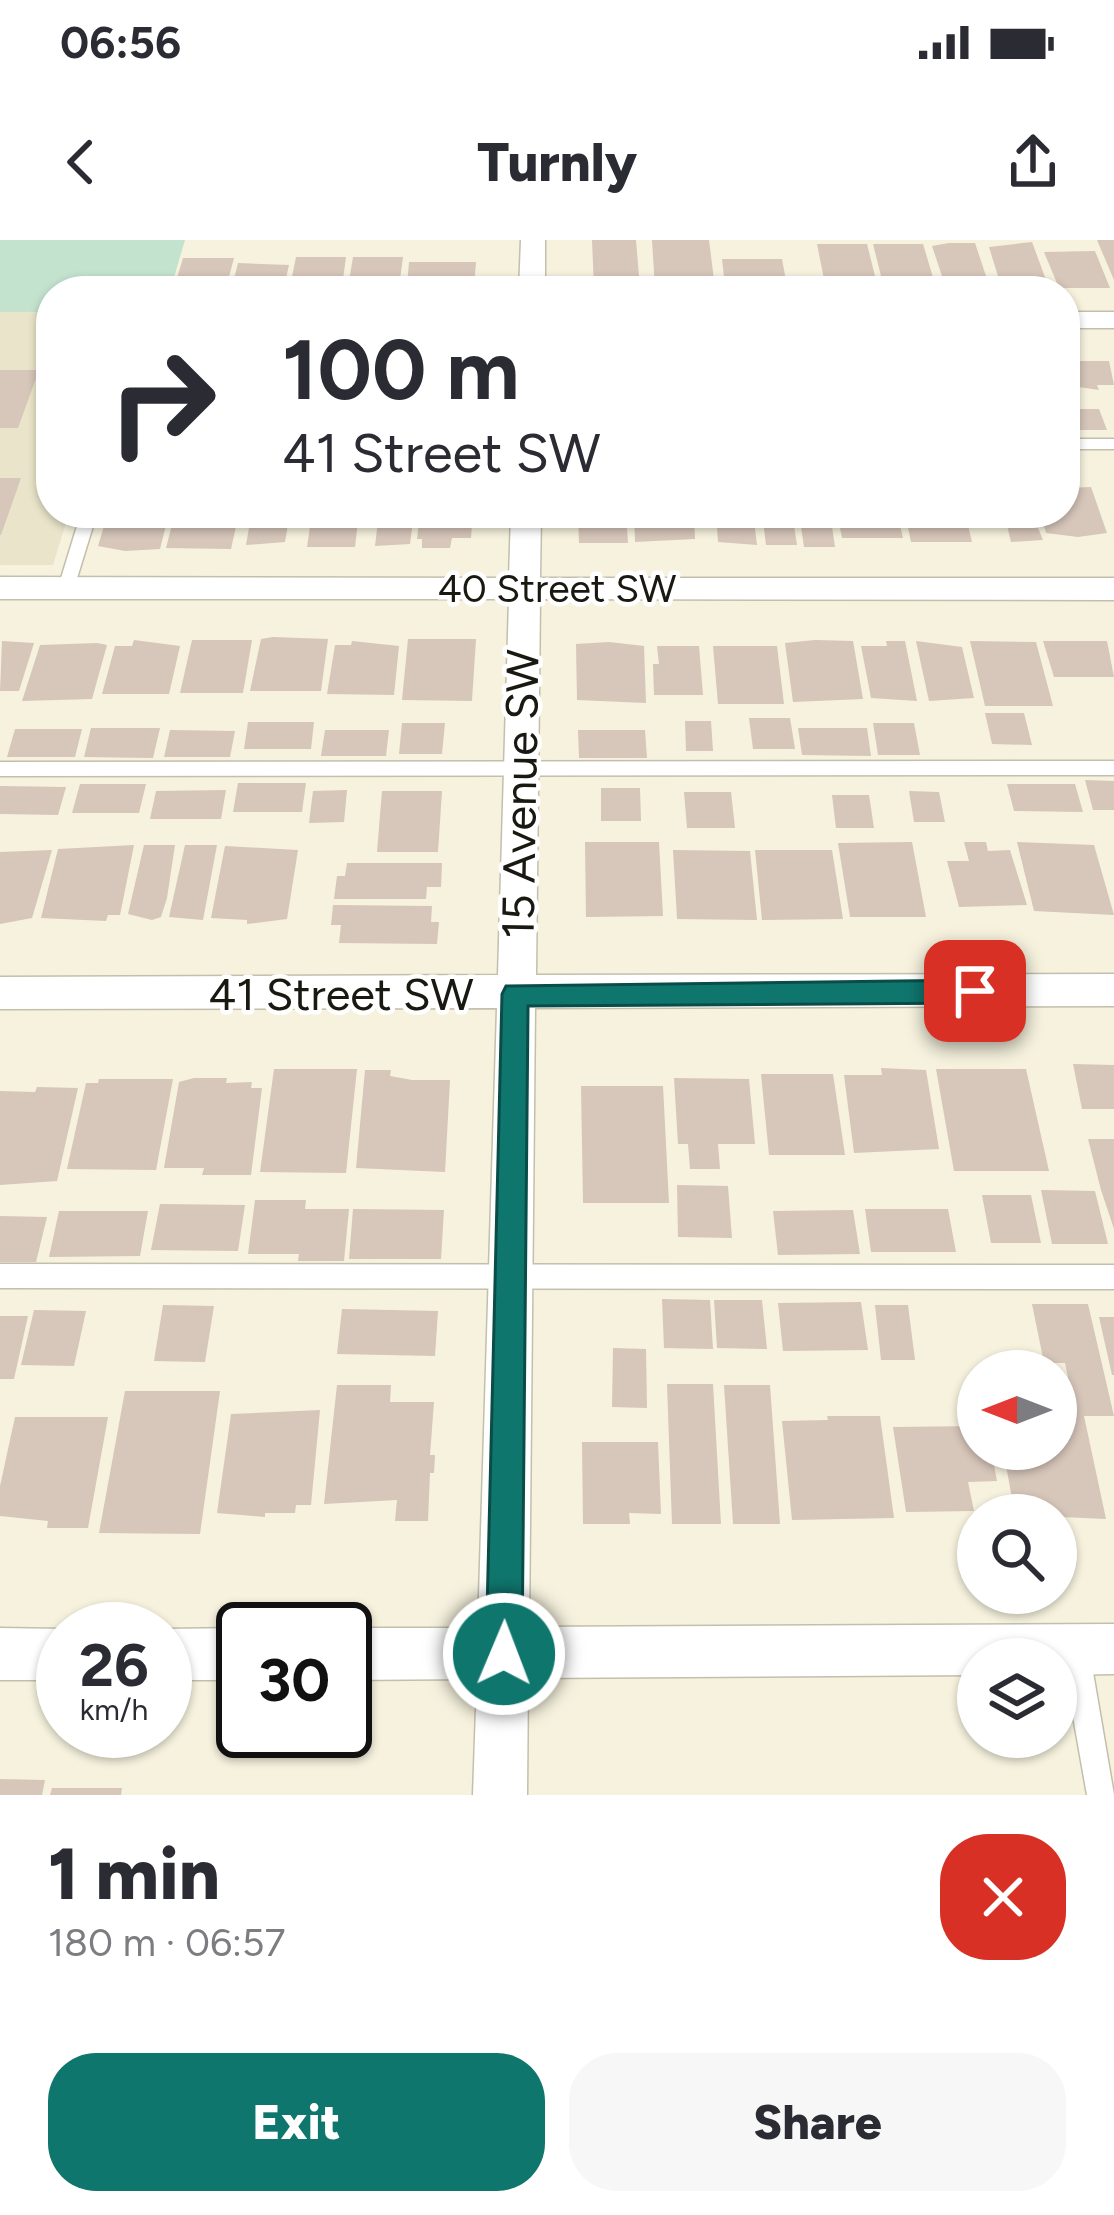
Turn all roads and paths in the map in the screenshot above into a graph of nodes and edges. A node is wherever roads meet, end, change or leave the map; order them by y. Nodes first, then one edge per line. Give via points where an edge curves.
1 (533, 240) edge
2 (532, 276) edge
3 (1080, 320) edge
4 (1114, 320) edge
5 (1080, 444) edge
6 (1114, 444) edge
7 (84, 528) edge
8 (526, 528) edge
9 (0, 588) edge
10 (66, 588) junction
11 (524, 588) junction
12 (1114, 590) edge
13 (1114, 768) edge
14 (0, 769) edge
15 (519, 769) junction
16 (1114, 990) edge
17 (0, 993) edge
18 (515, 994) junction
19 (0, 1276) edge
20 (510, 1276) junction
21 (1114, 1277) edge
22 (1094, 1649) edge
23 (0, 1654) edge
24 (36, 1654) edge
25 (372, 1654) edge
26 (504, 1654) junction
27 (500, 1795) edge
28 (1101, 1795) edge

1 - 2 street
3 - 4 street
5 - 6 lane
7 - 10 lane
8 - 11 street, 15 Avenue SW
9 - 10 street, 40 Street SW
10 - 11 street, 40 Street SW
11 - 12 street, 40 Street SW
11 - 15 street, 15 Avenue SW
13 - 15 lane
14 - 15 lane
15 - 18 street, 15 Avenue SW
16 - 18 street, 41 Street SW
17 - 18 street, 41 Street SW
18 - 20 street, 15 Avenue SW
19 - 20 lane
20 - 21 lane
20 - 26 street, 15 Avenue SW
22 - 26 street
22 - 28 lane
23 - 24 street
25 - 26 street
26 - 27 street, 15 Avenue SW

